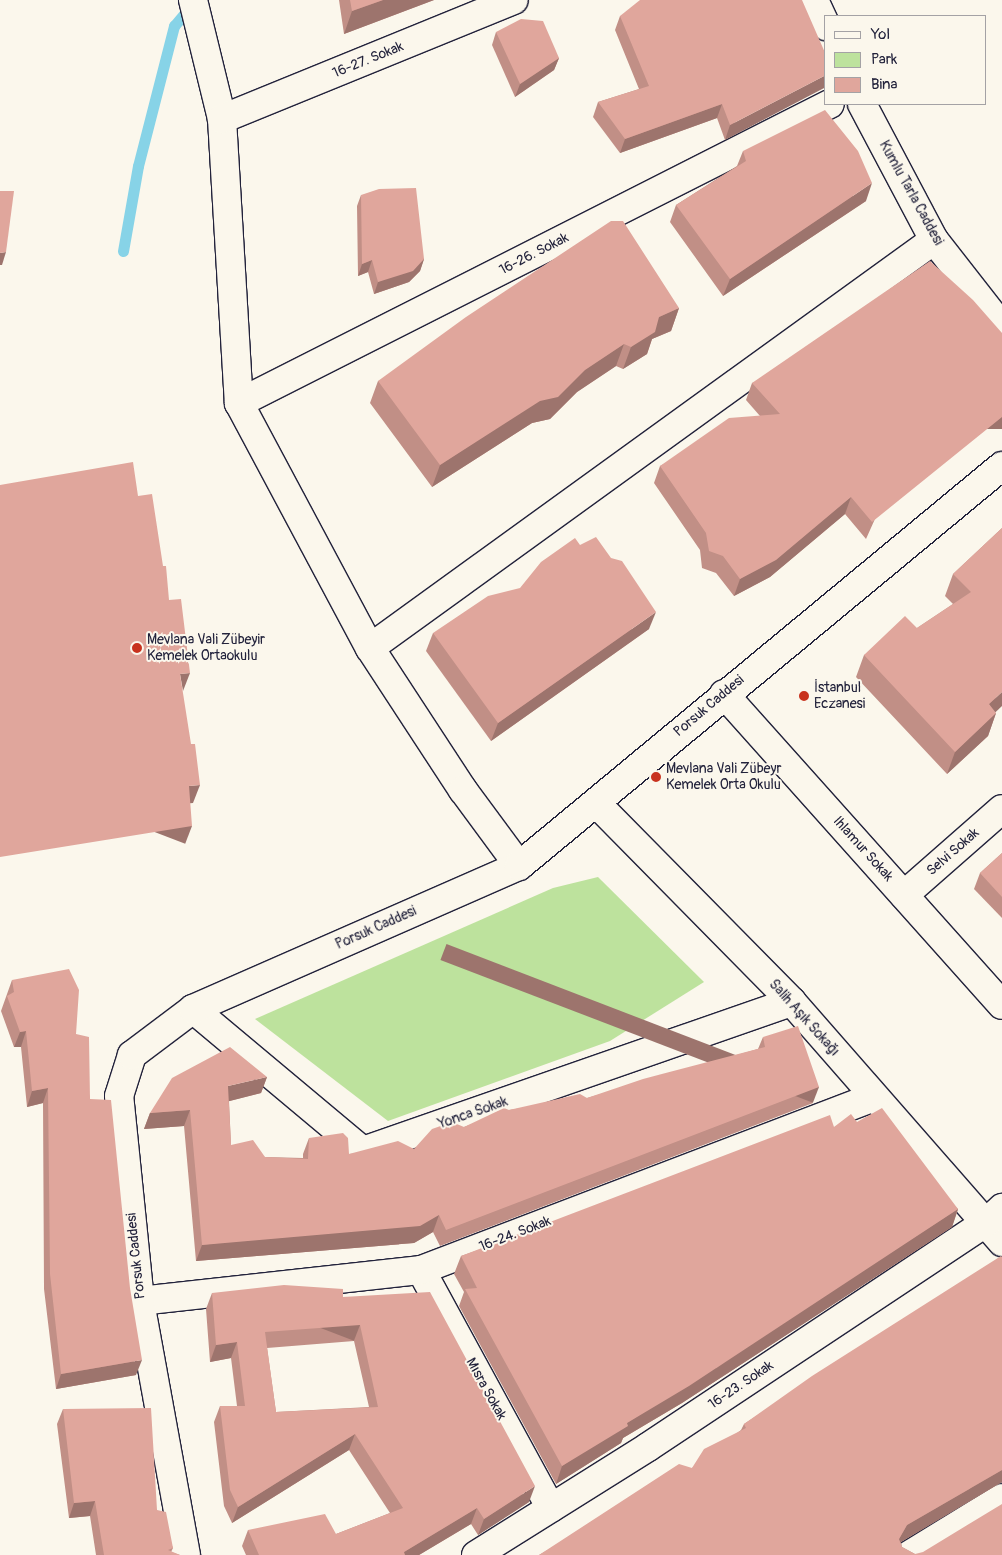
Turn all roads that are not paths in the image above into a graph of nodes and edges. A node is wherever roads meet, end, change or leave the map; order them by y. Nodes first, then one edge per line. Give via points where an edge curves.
1 (514, 0) edge
2 (814, 0) edge
3 (196, 8) edge
4 (824, 22) edge
5 (828, 105) edge
6 (863, 105) edge
7 (222, 119) junction
8 (934, 240) junction
9 (1002, 327) edge
10 (239, 403) junction
11 (1002, 466) edge
12 (370, 648) junction
13 (724, 694) junction
14 (596, 802) junction
15 (1002, 809) edge
16 (519, 866) junction
17 (904, 895) junction
18 (792, 1002) junction
19 (1002, 1005) edge
20 (193, 1009) junction
21 (873, 1098) junction
22 (997, 1224) edge
23 (421, 1270) junction
24 (140, 1301) junction
25 (1002, 1498) edge
26 (551, 1508) junction
27 (186, 1555) edge
28 (476, 1555) edge
29 (909, 1555) edge

1 - 7 street, 16-27. Sokak
2 - 4 street
3 - 7 street
5 - 10 street, 16-26. Sokak
6 - 8 street, Kumlu Tarla Caddesi
7 - 10 street
8 - 9 street, Kumlu Tarla Caddesi
8 - 12 street
10 - 12 street
11 - 13 street, Porsuk Caddesi
12 - 16 street via 463,790
13 - 14 street, Porsuk Caddesi
13 - 17 street, Ihlamur Sokak
14 - 16 street, Porsuk Caddesi
14 - 18 street, Salih Aşık Sokağı
15 - 17 street, Selvi Sokak
16 - 20 street, Porsuk Caddesi
17 - 19 street, Ihlamur Sokak
18 - 20 street, Yonca Sokak via 362,1151
18 - 21 street, Salih Aşık Sokağı
20 - 24 street, Porsuk Caddesi via 132,1055 119,1096
21 - 22 street, Salih Aşık Sokağı
21 - 23 street, 16-24. Sokak
22 - 26 street, 16-23. Sokak
23 - 24 street, 16-24. Sokak
23 - 26 street, Mısra Sokak
24 - 27 street, Porsuk Caddesi
25 - 29 street
26 - 28 street, 16-23. Sokak

